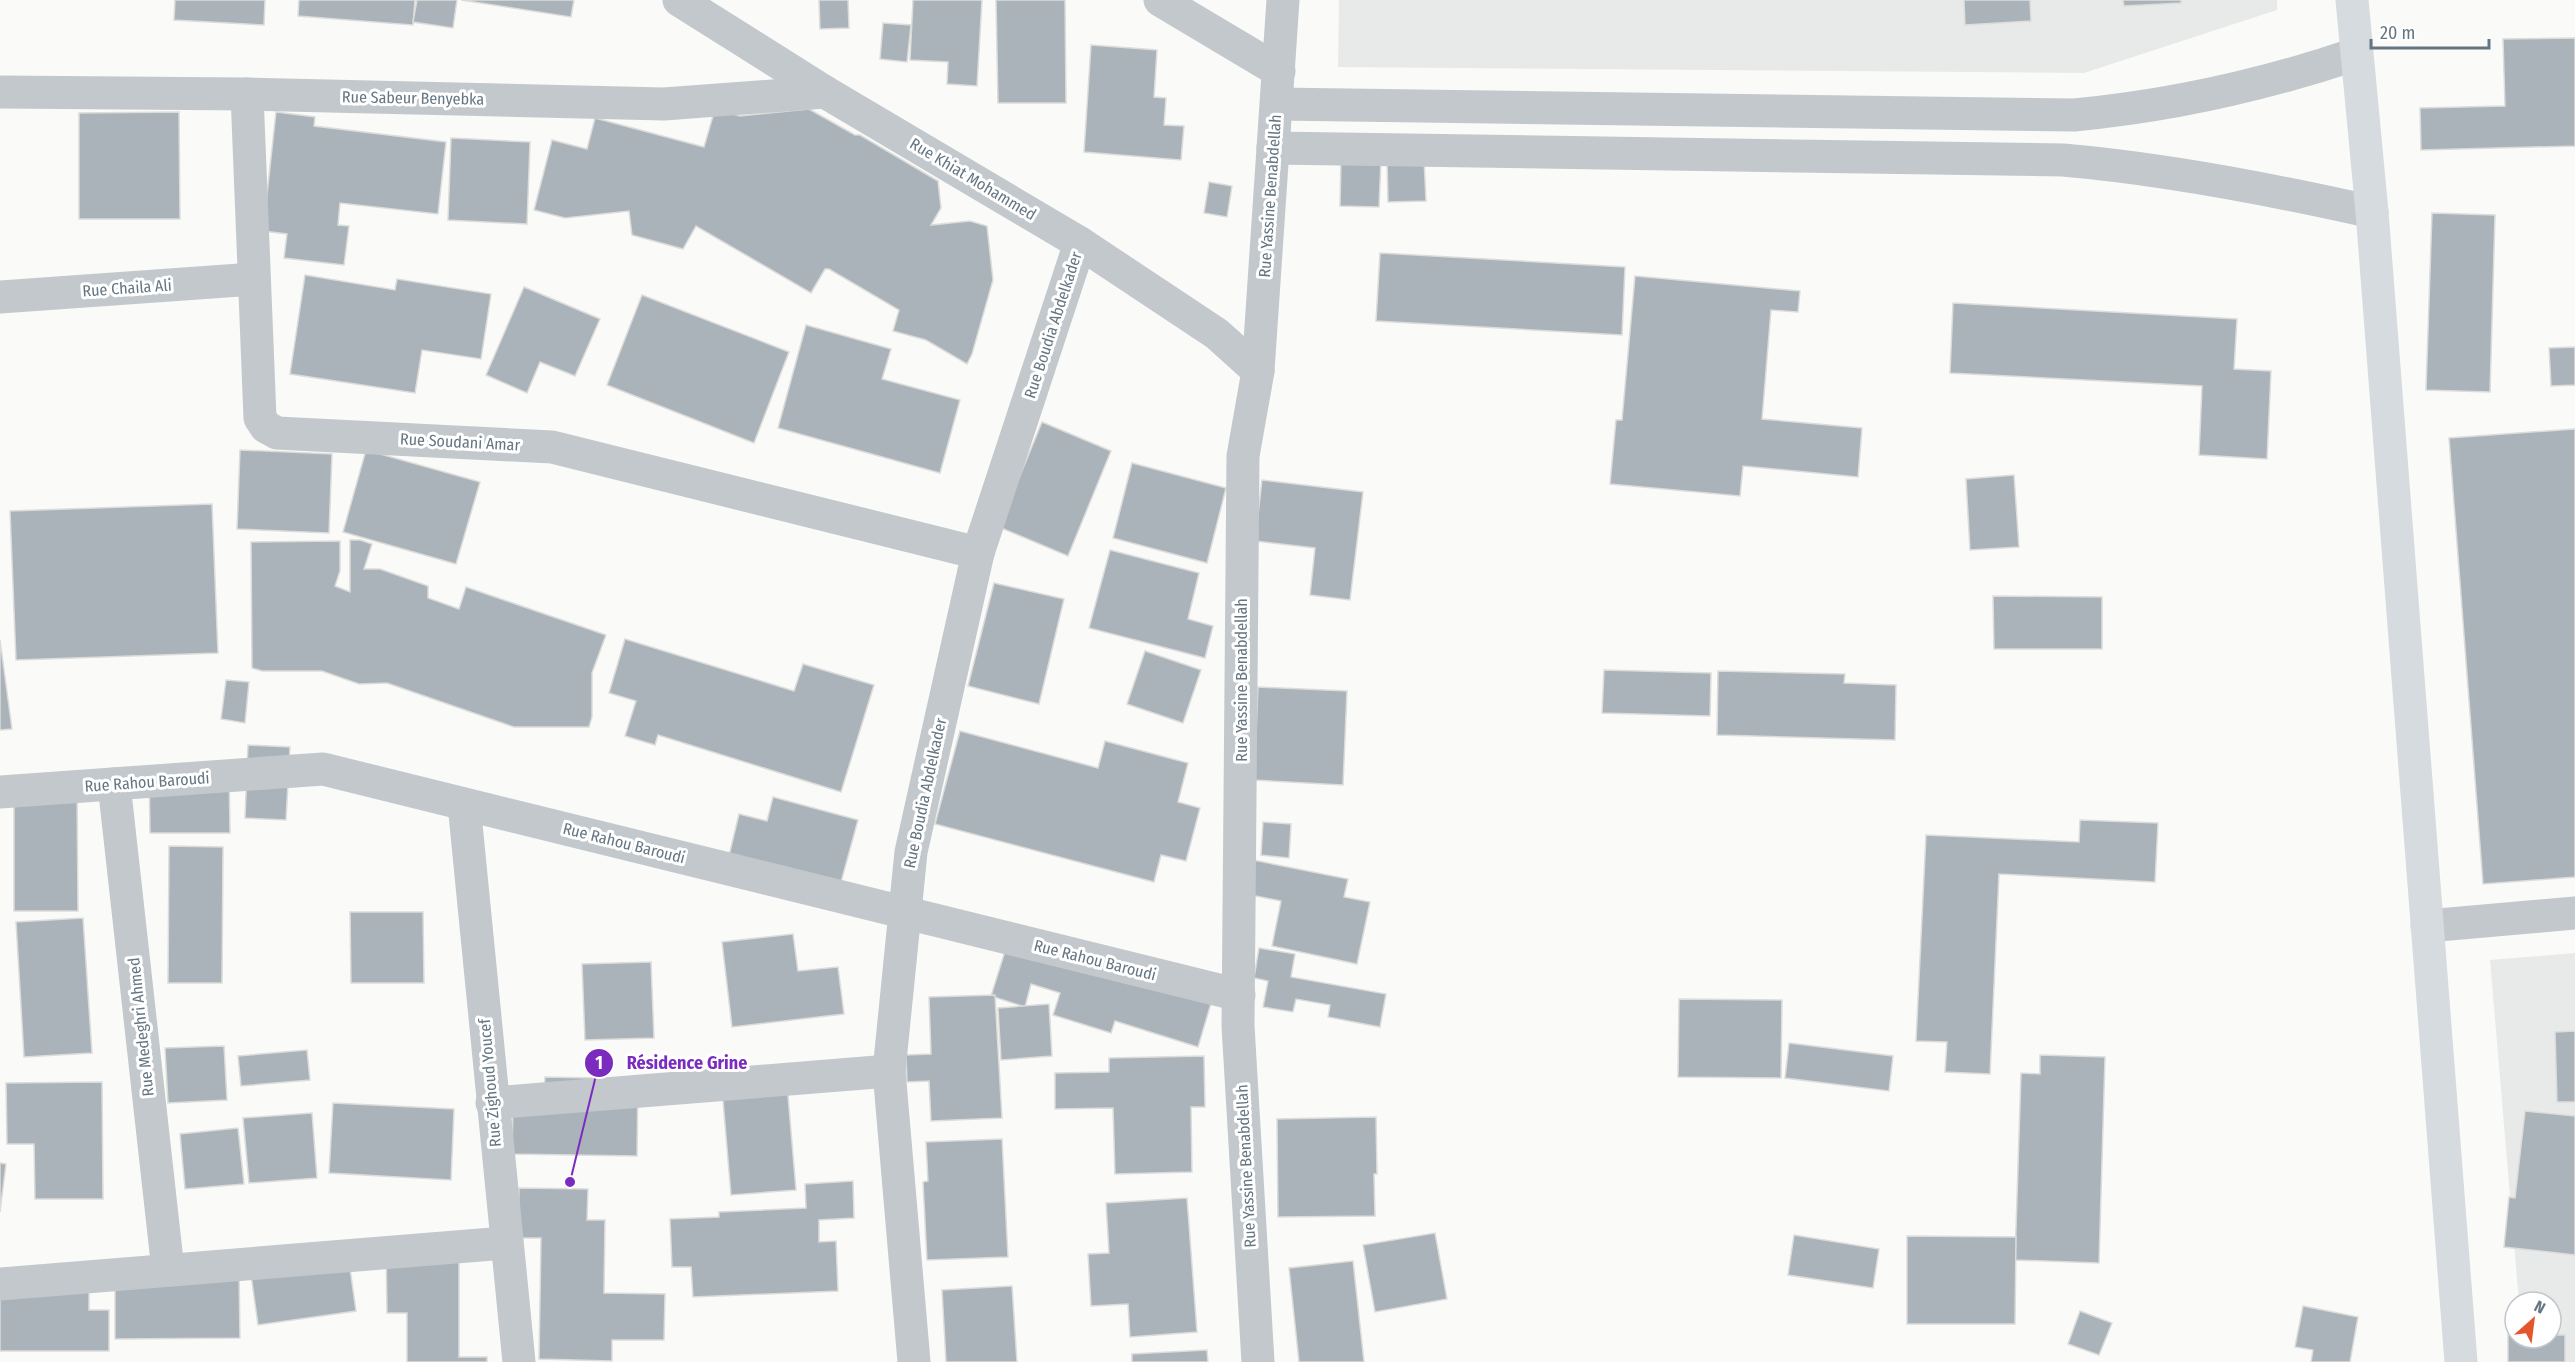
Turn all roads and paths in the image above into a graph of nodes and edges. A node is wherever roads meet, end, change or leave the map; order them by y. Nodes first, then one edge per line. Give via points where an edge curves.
1 (679, 0) edge
2 (1160, 0) edge
3 (1283, 0) edge
4 (2352, 0) edge
5 (2356, 54) junction
6 (1279, 71) junction
7 (0, 92) edge
8 (825, 92) junction
9 (247, 94) junction
10 (1277, 104) junction
11 (1273, 148) junction
12 (2372, 212) junction
13 (1080, 243) junction
14 (254, 279) junction
15 (0, 297) edge
16 (1258, 371) junction
17 (978, 553) junction
18 (114, 784) junction
19 (0, 792) edge
20 (464, 804) junction
21 (905, 913) junction
22 (2575, 913) edge
23 (2427, 926) junction
24 (1239, 995) junction
25 (889, 1071) junction
26 (492, 1103) junction
27 (506, 1243) junction
28 (168, 1270) junction
29 (0, 1284) edge
30 (519, 1362) edge
31 (914, 1362) edge
32 (1258, 1362) edge
33 (2461, 1362) edge

1 - 8 street, Rue Khiat Mohammed
2 - 6 street
3 - 6 street, Rue Yassine Benabdellah
4 - 5 main road
5 - 10 street via 2220,93 2139,109 2074,115
5 - 12 main road
6 - 10 street, Rue Yassine Benabdellah
7 - 9 street, Rue Sabeur Benyebka
8 - 9 street, Rue Sabeur Benyebka via 664,104
8 - 13 street, Rue Khiat Mohammed
9 - 14 street, Rue Soudani Amar
10 - 11 street, Rue Yassine Benabdellah
11 - 12 street via 2063,160 2241,184
11 - 16 street, Rue Yassine Benabdellah
12 - 23 main road
13 - 16 street, Rue Khiat Mohammed via 1217,334
13 - 17 street, Rue Boudia Abdelkader
14 - 15 street, Rue Chaila Ali
14 - 17 street, Rue Soudani Amar via 260,418 277,433 552,447
16 - 24 street, Rue Yassine Benabdellah via 1243,456
17 - 21 street, Rue Boudia Abdelkader via 910,852
18 - 19 street, Rue Rahou Baroudi
18 - 20 street, Rue Rahou Baroudi via 324,769
18 - 28 street, Rue Medeghri Ahmed
20 - 21 street, Rue Rahou Baroudi
20 - 26 street, Rue Zighoud Youcef
21 - 24 street, Rue Rahou Baroudi
21 - 25 street, Rue Boudia Abdelkader
22 - 23 street
23 - 33 main road
24 - 32 street, Rue Yassine Benabdellah
25 - 26 street
25 - 31 street, Rue Boudia Abdelkader
26 - 27 street, Rue Zighoud Youcef
27 - 28 street
27 - 30 street, Rue Zighoud Youcef
28 - 29 street

